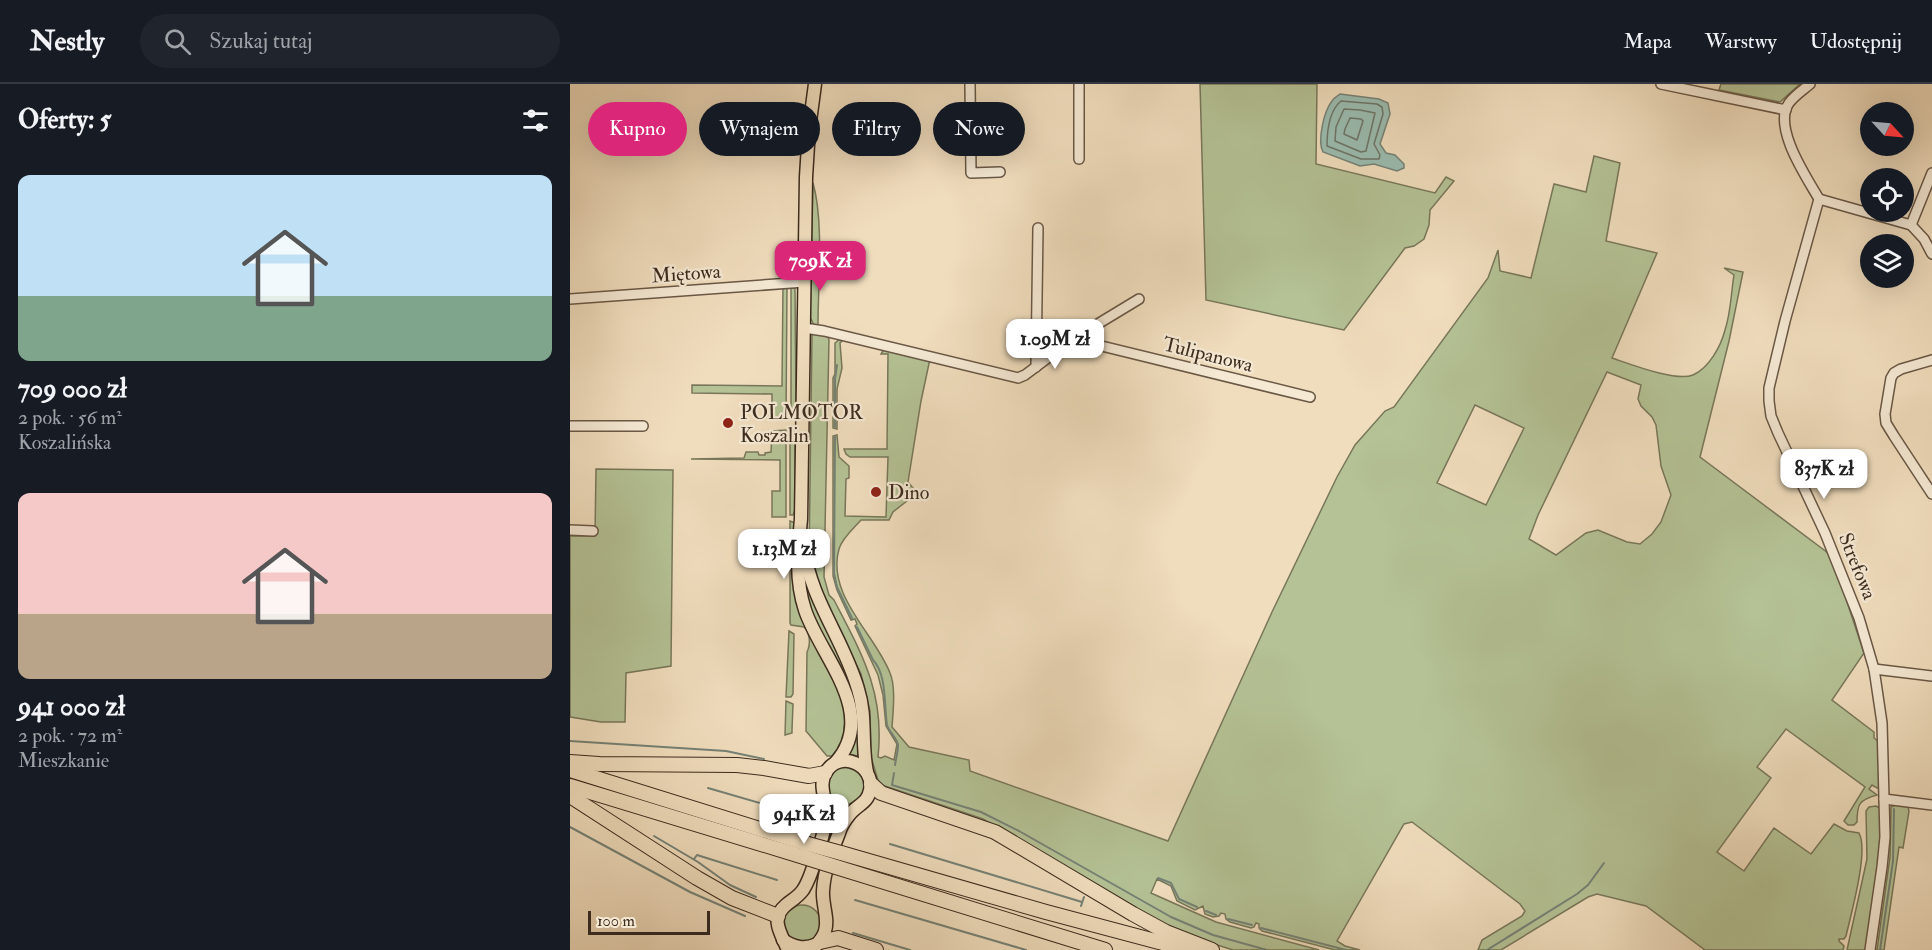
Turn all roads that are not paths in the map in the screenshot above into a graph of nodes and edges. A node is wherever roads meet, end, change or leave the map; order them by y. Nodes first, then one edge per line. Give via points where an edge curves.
1 (815, 84) edge
2 (970, 84) edge
3 (1079, 84) edge
4 (1661, 84) edge
5 (1810, 84) edge
6 (1786, 110) junction
7 (1078, 159) dead end
8 (1000, 172) dead end
9 (1932, 173) edge
10 (1819, 199) junction
11 (1911, 225) junction
12 (1038, 228) dead end
13 (1932, 254) edge
14 (805, 282) junction
15 (570, 299) edge
16 (1139, 299) dead end
17 (804, 328) junction
18 (1073, 339) junction
19 (1932, 360) edge
20 (1036, 367) junction
21 (1310, 397) dead end
22 (570, 426) edge
23 (643, 426) dead end
24 (1932, 494) edge
25 (801, 519) junction
26 (570, 530) edge
27 (593, 531) dead end
28 (1874, 669) junction
29 (1932, 676) edge
30 (570, 762) edge
31 (836, 762) junction
32 (570, 770) edge
33 (825, 773) junction
34 (869, 778) junction
35 (570, 786) edge
36 (570, 796) edge
37 (1884, 799) junction
38 (1932, 805) edge
39 (778, 916) junction
40 (786, 945) edge
41 (816, 945) edge
42 (876, 950) edge
43 (1105, 950) edge
44 (1189, 950) edge
45 (1212, 950) edge
46 (1870, 950) edge

1 - 14 main road via 807,158
2 - 8 street via 971,173
3 - 7 street
4 - 6 street
5 - 6 street
6 - 10 street via 1784,119 1794,156
9 - 11 street
10 - 11 street
10 - 28 street, Strefowa via 1785,321 1769,401 1771,416 1859,618
11 - 13 street
12 - 20 street
14 - 15 street, Miętowa
14 - 17 main road
16 - 18 street
17 - 20 street via 1018,378
17 - 25 main road
18 - 20 street
18 - 21 street, Tulipanowa
19 - 24 street via 1894,373 1885,414 1886,423
22 - 23 street
25 - 31 main road via 798,568 802,596 812,627 838,672 848,700 848,741
25 - 34 main road via 810,579 858,690 863,711 863,757
26 - 27 street
28 - 29 street
28 - 37 street, Strefowa via 1882,723
30 - 33 highway via 737,765 809,776
31 - 33 main road
31 - 34 main road via 851,761
32 - 44 highway, bridge via 808,844
33 - 39 main road via 822,785 826,817 819,846 804,888
34 - 41 main road via 867,799 849,814 838,835 824,881 822,898 827,925
34 - 45 highway via 881,793 995,832 1166,932
35 - 43 highway, bridge
36 - 39 highway via 697,878 732,898
37 - 38 street
37 - 46 street, Strefowa via 1884,855
39 - 40 main road
40 - 41 main road
41 - 42 highway via 838,938

